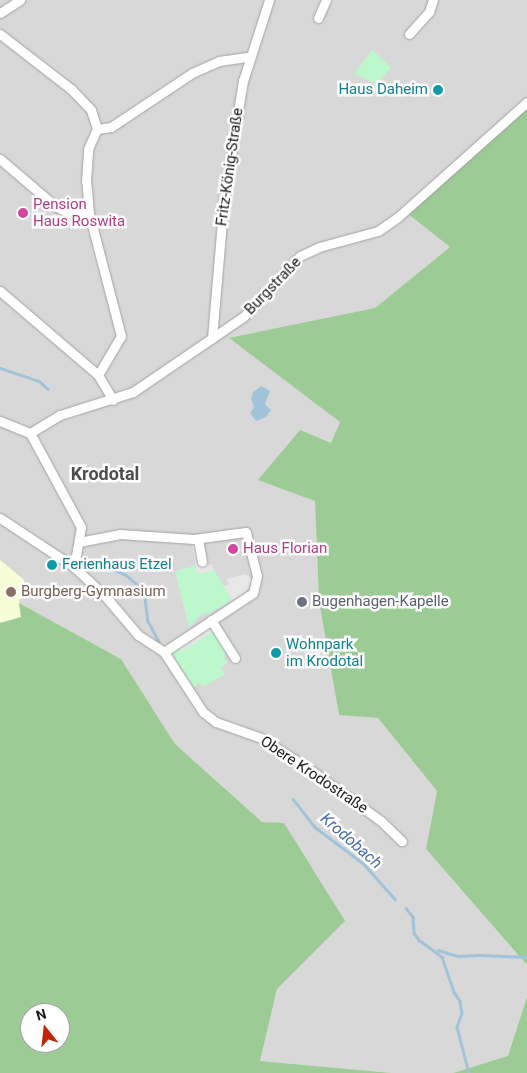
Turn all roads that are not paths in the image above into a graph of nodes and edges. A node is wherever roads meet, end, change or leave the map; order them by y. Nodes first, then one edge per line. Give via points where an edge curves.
1 (20, 0) edge
2 (269, 0) edge
3 (326, 0) edge
4 (434, 0) edge
5 (0, 13) edge
6 (318, 18) dead end
7 (0, 34) edge
8 (409, 34) dead end
9 (249, 58) junction
10 (527, 102) edge
11 (97, 129) junction
12 (0, 159) edge
13 (89, 213) junction
14 (0, 291) edge
15 (212, 338) junction
16 (98, 375) junction
17 (113, 400) junction
18 (0, 421) edge
19 (30, 433) junction
20 (0, 518) edge
21 (198, 539) junction
22 (79, 542) junction
23 (202, 562) dead end
24 (74, 567) junction
25 (211, 620) junction
26 (164, 652) junction
27 (235, 658) dead end
28 (402, 841) dead end

1 - 5 street
2 - 9 street, Fritz-König-Straße
3 - 6 street
4 - 8 street via 429,12
7 - 11 street via 71,89 91,110
9 - 11 street via 219,61 192,73 111,127
9 - 15 street, Fritz-König-Straße via 224,199
10 - 15 street, Burgstraße via 398,217 378,231 319,247 300,256 263,298
11 - 13 street via 88,149
12 - 13 street via 55,206 69,213
13 - 16 street via 121,336
14 - 16 street
15 - 17 street, Burgstraße via 132,392
16 - 17 street
17 - 19 street, Burgstraße via 60,415
18 - 19 street
19 - 22 street via 81,527
20 - 24 street, Obere Krodostraße
21 - 22 street via 120,534
21 - 23 street
21 - 25 street via 246,532 257,584 253,593
22 - 24 street
24 - 26 street, Obere Krodostraße via 106,596 138,635
25 - 26 street
25 - 27 street
26 - 28 street, Obere Krodostraße via 209,717 261,738 305,766 381,821

